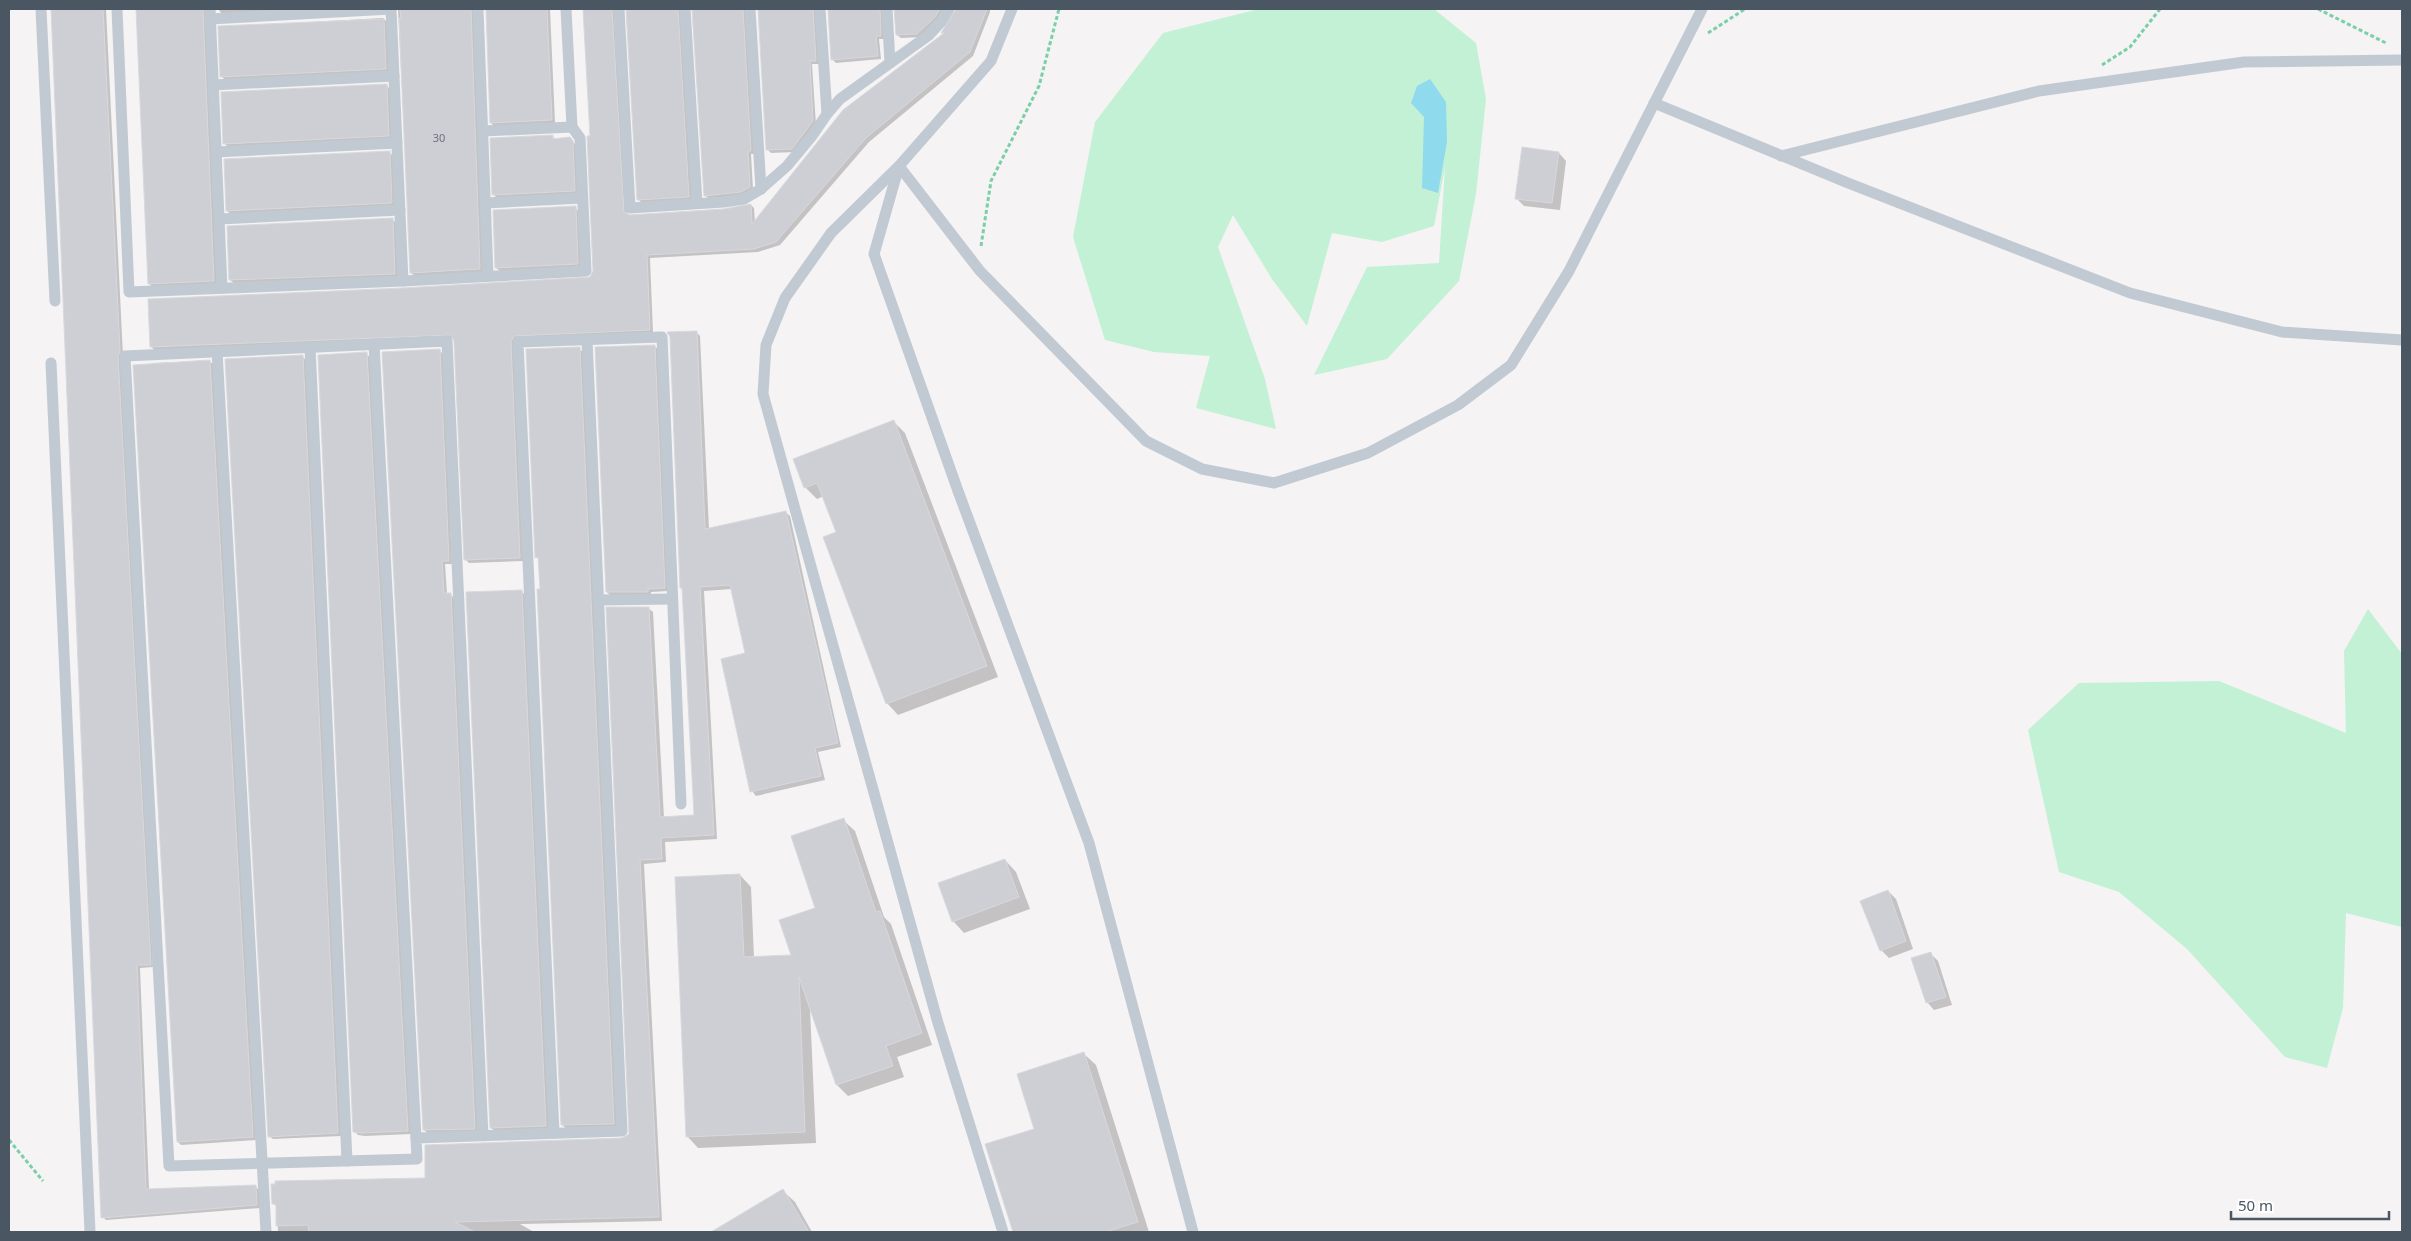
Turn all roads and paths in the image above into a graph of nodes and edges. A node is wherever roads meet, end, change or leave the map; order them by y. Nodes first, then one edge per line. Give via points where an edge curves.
1 (41, 9) edge
2 (117, 9) edge
3 (391, 9) edge
4 (478, 9) edge
5 (566, 9) edge
6 (619, 9) edge
7 (686, 9) edge
8 (750, 9) edge
9 (820, 9) edge
10 (887, 9) edge
11 (949, 9) edge
12 (1012, 9) edge
13 (1059, 9) edge
14 (1702, 9) edge
15 (1745, 9) edge
16 (2160, 9) edge
17 (2318, 9) edge
18 (210, 14) edge
19 (1704, 36) dead end
20 (2394, 47) dead end
21 (2402, 60) edge
22 (890, 63) junction
23 (2099, 67) dead end
24 (394, 76) junction
25 (213, 85) junction
26 (1654, 103) junction
27 (827, 114) junction
28 (572, 127) junction
29 (483, 131) junction
30 (397, 143) junction
31 (216, 152) junction
32 (1781, 156) junction
33 (900, 166) junction
34 (761, 189) junction
35 (582, 198) junction
36 (486, 203) junction
37 (696, 203) junction
38 (400, 210) junction
39 (219, 219) junction
40 (978, 268) junction
41 (488, 276) junction
42 (403, 281) junction
43 (222, 288) junction
44 (55, 301) dead end
45 (587, 340) junction
46 (2402, 340) edge
47 (374, 344) junction
48 (310, 347) junction
49 (217, 351) junction
50 (51, 363) dead end
51 (672, 599) junction
52 (598, 600) junction
53 (680, 804) dead end
54 (554, 1134) junction
55 (483, 1136) junction
56 (416, 1138) junction
57 (9, 1140) edge
58 (347, 1161) junction
59 (262, 1163) junction
60 (43, 1181) dead end
61 (90, 1232) edge
62 (266, 1232) edge
63 (1003, 1232) edge
64 (1193, 1232) edge

1 - 44 lane
2 - 43 lane via 129,292
3 - 18 lane
3 - 24 lane
4 - 29 lane
5 - 28 lane
6 - 37 lane via 630,208
7 - 37 lane
8 - 34 lane
9 - 27 lane
10 - 22 lane
11 - 22 lane via 929,35
12 - 33 lane via 992,61
13 - 40 path via 1038,86 991,181
14 - 26 lane
15 - 19 path
16 - 23 path via 2130,47
17 - 20 path
18 - 25 lane
21 - 32 lane via 2244,62 2039,90
22 - 27 lane via 840,99
24 - 25 lane
24 - 30 lane
25 - 31 lane
26 - 32 lane
26 - 40 lane via 1570,271 1511,365 1458,405 1368,453 1274,483 1202,469 1146,441
27 - 34 lane via 787,166
28 - 29 lane
28 - 35 lane via 580,138
29 - 36 lane
30 - 31 lane
30 - 38 lane
31 - 39 lane
32 - 46 lane via 2130,293 2282,332
33 - 40 lane
33 - 63 lane via 831,234 785,298 766,345 763,394 938,1023
33 - 64 lane via 874,254 1089,843
34 - 37 lane via 744,199
35 - 36 lane
35 - 41 lane via 586,271
36 - 41 lane
38 - 39 lane
38 - 42 lane
39 - 43 lane
41 - 42 lane
42 - 43 lane
45 - 51 lane via 662,337
45 - 52 lane
45 - 54 lane via 518,342
47 - 48 lane
47 - 55 lane via 447,341
47 - 56 lane
48 - 49 lane
48 - 58 lane
49 - 59 lane
49 - 59 lane via 125,356 169,1166
50 - 61 lane
51 - 52 lane
51 - 53 lane
52 - 54 lane via 622,1131
54 - 55 lane
55 - 56 lane
56 - 58 lane via 417,1159
57 - 60 path
58 - 59 lane
59 - 62 lane

